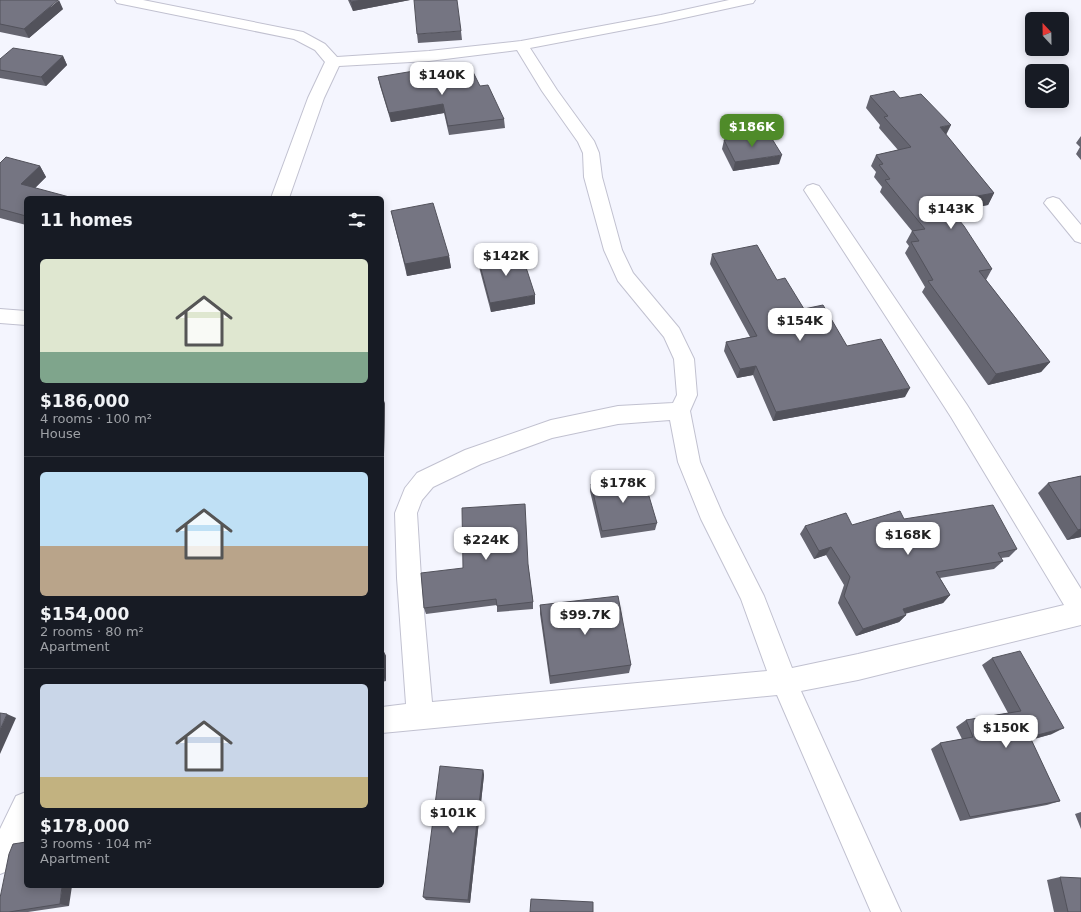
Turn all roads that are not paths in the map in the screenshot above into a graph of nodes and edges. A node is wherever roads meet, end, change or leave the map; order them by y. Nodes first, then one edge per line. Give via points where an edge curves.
1 (122, 0) edge
2 (748, 0) edge
3 (521, 45) junction
4 (333, 62) junction
5 (813, 190) dead end
6 (281, 196) edge
7 (1053, 203) dead end
8 (1081, 237) edge
9 (0, 316) edge
10 (24, 318) edge
11 (679, 411) junction
12 (1081, 612) edge
13 (784, 682) junction
14 (420, 717) junction
15 (384, 720) edge
16 (24, 810) edge
17 (0, 860) edge
18 (886, 912) edge

1 - 4 street via 298,35 320,47
2 - 3 street
3 - 4 street via 429,56
3 - 11 street via 586,141 613,250 625,276 672,333 684,359 687,395
4 - 6 street via 316,98
5 - 12 street via 959,411
7 - 8 street
9 - 10 street
11 - 13 street via 689,462 713,518 752,596
11 - 14 street via 618,415 551,429 473,457 425,480 413,495 406,513
12 - 13 street via 858,667
13 - 14 street
13 - 18 street
14 - 15 street
16 - 17 street

